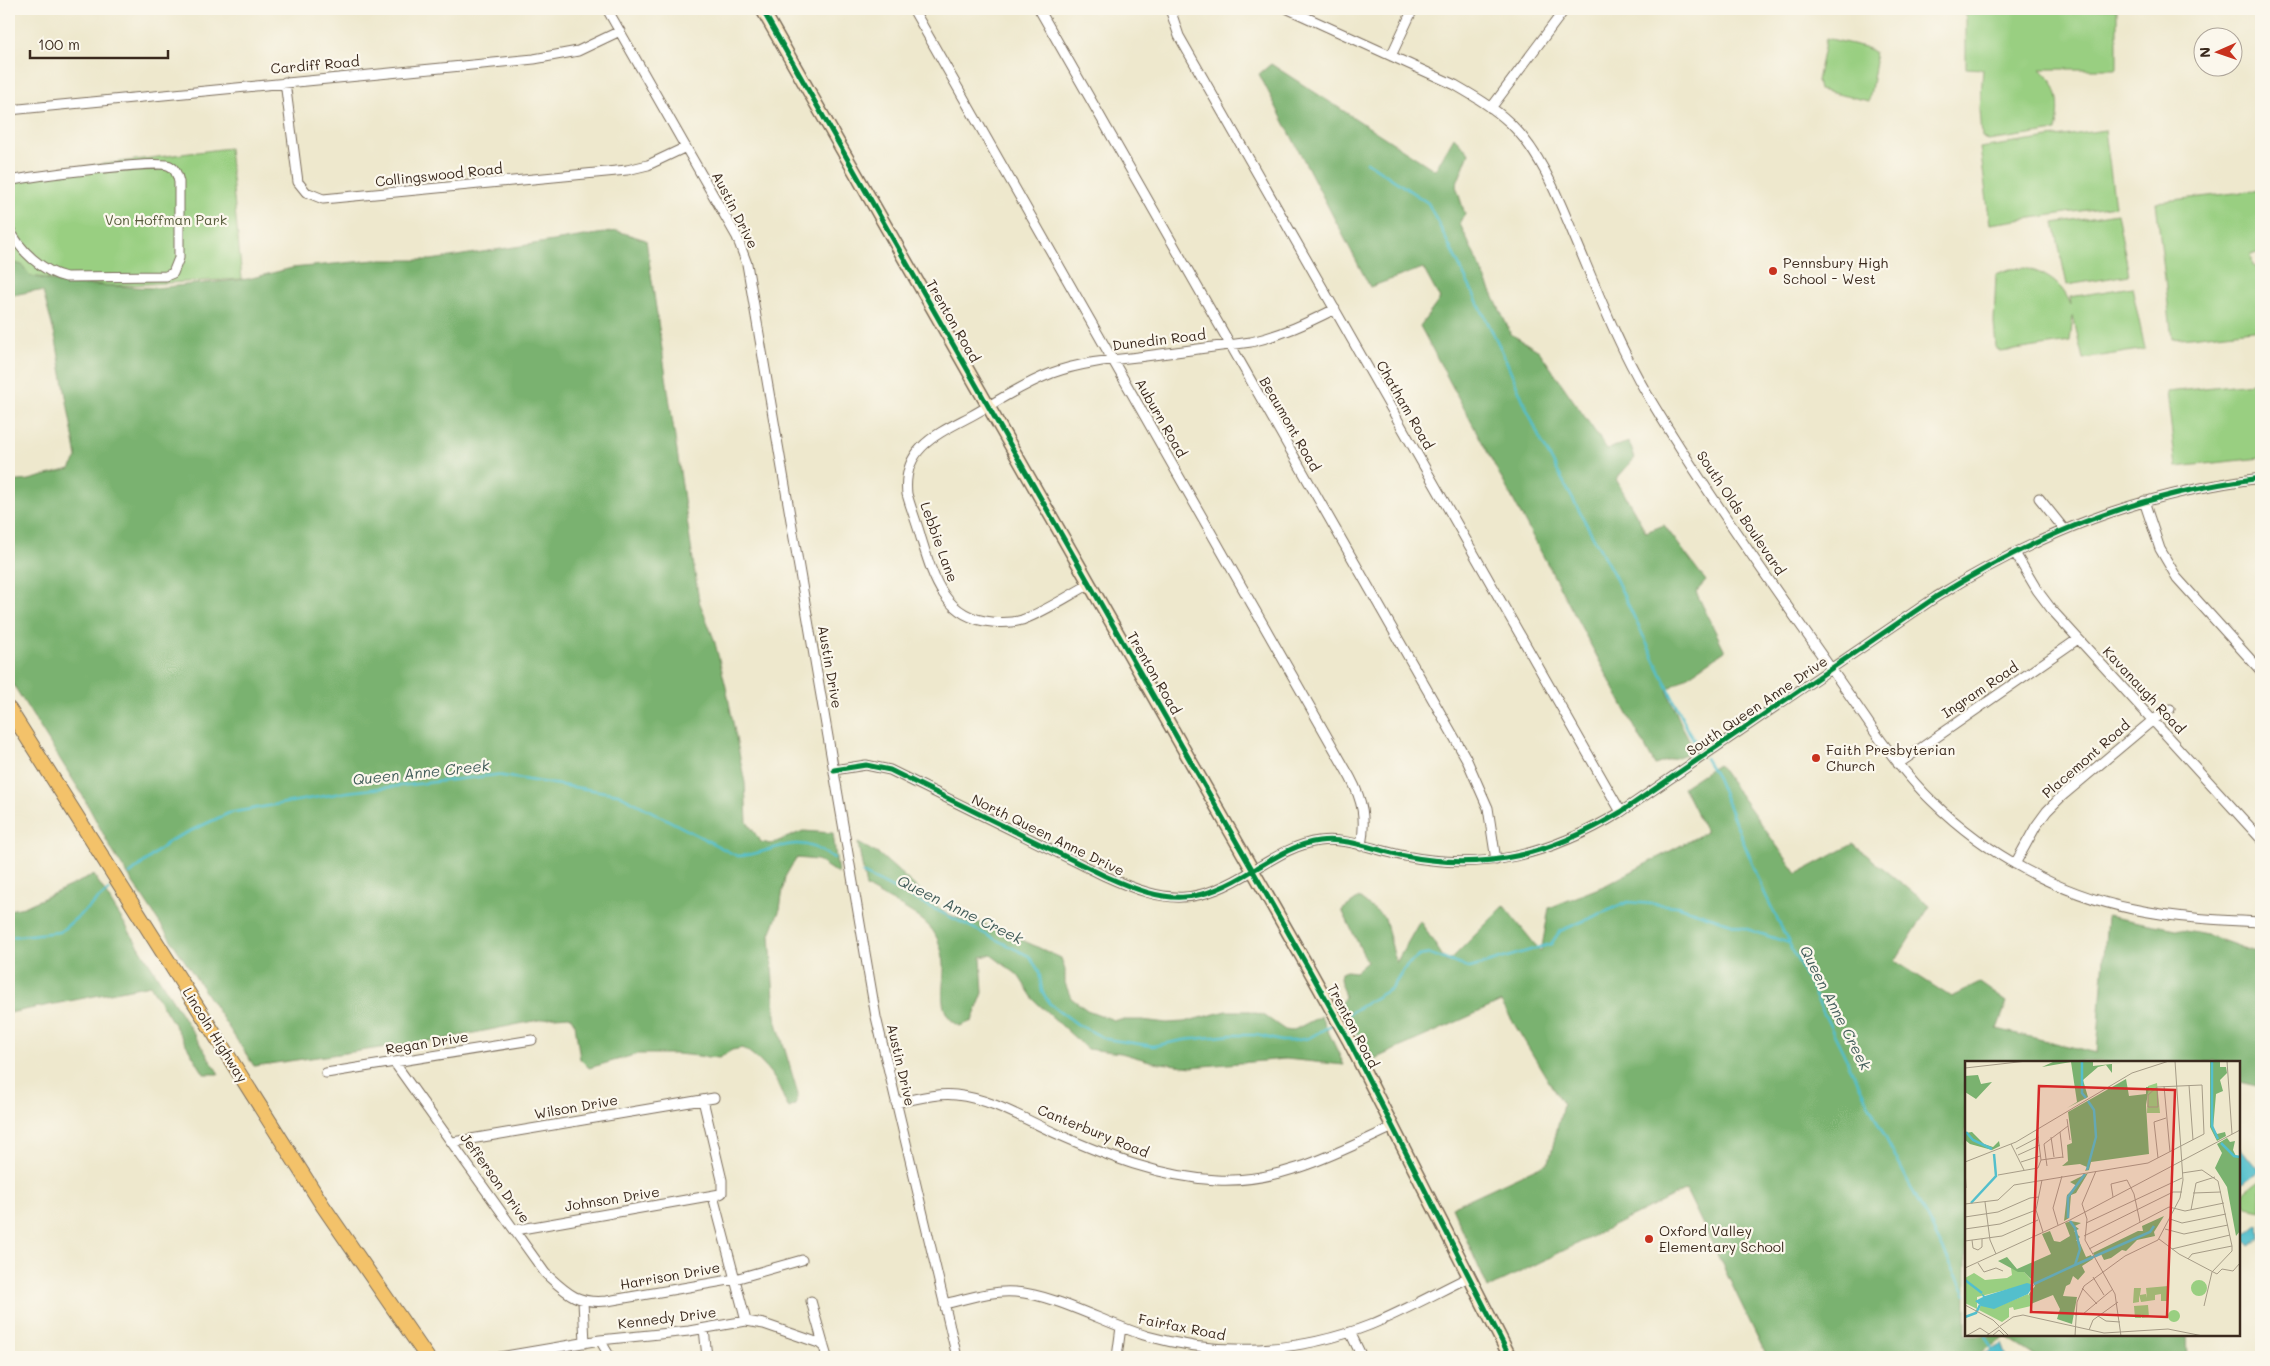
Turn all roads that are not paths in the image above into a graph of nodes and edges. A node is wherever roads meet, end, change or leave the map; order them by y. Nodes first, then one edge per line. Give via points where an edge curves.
1 (607, 9) edge
2 (762, 9) edge
3 (913, 9) edge
4 (1039, 9) edge
5 (1170, 9) edge
6 (1413, 9) edge
7 (1565, 9) edge
8 (1292, 10) edge
9 (620, 31) junction
10 (1391, 56) junction
11 (285, 82) junction
12 (1491, 108) junction
13 (9, 110) edge
14 (686, 147) junction
15 (9, 181) edge
16 (9, 228) edge
17 (1335, 308) junction
18 (1229, 345) junction
19 (1112, 360) junction
20 (989, 406) junction
21 (2261, 478) edge
22 (2039, 498) dead end
23 (2144, 500) junction
24 (2064, 529) junction
25 (2015, 552) junction
26 (1090, 584) junction
27 (2078, 639) junction
28 (1832, 669) junction
29 (2261, 671) edge
30 (9, 709) edge
31 (2170, 709) dead end
32 (2153, 720) junction
33 (1898, 764) junction
34 (834, 770) junction
35 (1621, 812) junction
36 (2261, 839) edge
37 (1361, 846) junction
38 (1496, 860) junction
39 (2015, 864) junction
40 (1253, 871) junction
41 (2261, 922) edge
42 (532, 1040) dead end
43 (394, 1062) junction
44 (326, 1073) dead end
45 (714, 1098) dead end
46 (704, 1100) junction
47 (896, 1103) junction
48 (1392, 1127) junction
49 (453, 1142) junction
50 (713, 1196) junction
51 (516, 1230) junction
52 (802, 1260) dead end
53 (1469, 1277) junction
54 (735, 1279) junction
55 (583, 1301) junction
56 (811, 1301) dead end
57 (944, 1304) junction
58 (746, 1321) junction
59 (1121, 1327) junction
60 (704, 1329) junction
61 (1350, 1332) junction
62 (600, 1340) junction
63 (585, 1342) junction
64 (824, 1347) junction
65 (1249, 1354) edge
66 (519, 1356) edge
67 (427, 1357) edge
68 (500, 1357) edge
69 (610, 1357) edge
70 (707, 1357) edge
71 (827, 1357) edge
72 (957, 1357) edge
73 (1117, 1357) edge
74 (1362, 1357) edge
75 (1510, 1357) edge

1 - 9 street, Austin Drive
2 - 20 main road, Trenton Road
3 - 19 street, Auburn Road
4 - 18 street, Beaumont Road
5 - 17 street, Chatham Road via 1180,36
6 - 10 street
7 - 12 street
8 - 10 street, South Olds Boulevard
9 - 11 street, Cardiff Road via 592,46 559,55
9 - 14 street, Austin Drive
10 - 12 street, South Olds Boulevard via 1455,85
11 - 13 street, Cardiff Road
11 - 14 street, Collingswood Road via 298,182 306,192 323,199 627,170 648,165
12 - 28 street, South Olds Boulevard via 1515,129 1547,176 1611,323 1646,392 1680,448
14 - 34 street, Austin Drive via 737,237 747,264
15 - 16 street via 150,164 171,166 179,182 179,258 173,273 166,276 66,277 43,267 14,240
17 - 18 street, Dunedin Road via 1281,334
17 - 35 street, Chatham Road
18 - 19 street, Dunedin Road
18 - 38 street, Beaumont Road via 1476,778 1488,808
19 - 20 street, Dunedin Road via 1053,373
19 - 37 street, Auburn Road via 1360,796 1364,813
20 - 26 main road, Trenton Road
20 - 26 street, Lebbie Lane via 928,440 908,467 907,494 938,586 950,602 968,616 984,622 1002,623 1022,620
21 - 23 street, South Queen Anne Drive
22 - 24 street
23 - 24 street, South Queen Anne Drive
23 - 29 street via 2160,549 2177,578
24 - 25 street, South Queen Anne Drive
25 - 27 street, Kavanaugh Road via 2037,590
25 - 28 street, South Queen Anne Drive via 1936,597
26 - 40 main road, Trenton Road
27 - 32 street, Kavanaugh Road
27 - 33 street, Ingram Road
28 - 33 street, South Olds Boulevard
28 - 35 street, South Queen Anne Drive
30 - 67 main road, Lincoln Highway via 323,1206
31 - 32 street, Placemont Road
32 - 36 street, Kavanaugh Road
32 - 39 street, Placemont Road via 2061,796 2036,826
33 - 39 street, South Olds Boulevard via 1932,802 1984,844
34 - 40 street, North Queen Anne Drive via 866,765 890,770 1105,876 1150,894 1170,898 1194,897 1214,891
34 - 47 street, Austin Drive via 876,1017
35 - 38 street, South Queen Anne Drive via 1554,846
37 - 38 street, South Queen Anne Drive via 1443,862
37 - 40 street, South Queen Anne Drive via 1332,841 1303,845 1279,854
39 - 41 street, South Olds Boulevard via 2081,894 2132,909 2185,917
40 - 48 main road, Trenton Road via 1333,1012
42 - 43 street, Regan Drive
43 - 44 street, Regan Drive
43 - 49 street, Jefferson Drive
45 - 46 street, Wilson Drive
46 - 49 street, Wilson Drive
46 - 50 street via 722,1186 722,1193
47 - 48 street, Canterbury Road via 943,1095 973,1098 1004,1108 1138,1166 1166,1174 1219,1180 1254,1178 1294,1170
47 - 57 street, Austin Drive
48 - 53 main road, Trenton Road
49 - 51 street, Jefferson Drive
50 - 51 street, Johnson Drive
50 - 54 street
51 - 55 street, Jefferson Drive via 545,1273
52 - 54 street, Harrison Drive
53 - 61 street, Fairfax Road
53 - 75 main road, Trenton Road
54 - 55 street, Harrison Drive via 607,1301
54 - 58 street
55 - 63 street
56 - 64 street
57 - 59 street, Fairfax Road via 993,1293 1015,1292 1054,1302
57 - 72 street, Austin Drive
58 - 60 street, Kennedy Drive
58 - 64 street, Kennedy Drive via 791,1333
59 - 65 street, Fairfax Road via 1186,1344
59 - 73 street
60 - 62 street, Kennedy Drive
60 - 70 street
61 - 65 street, Fairfax Road
61 - 74 street
62 - 63 street, Kennedy Drive
62 - 69 street
63 - 66 street, Kennedy Drive
64 - 71 street
66 - 68 street, Kennedy Drive

